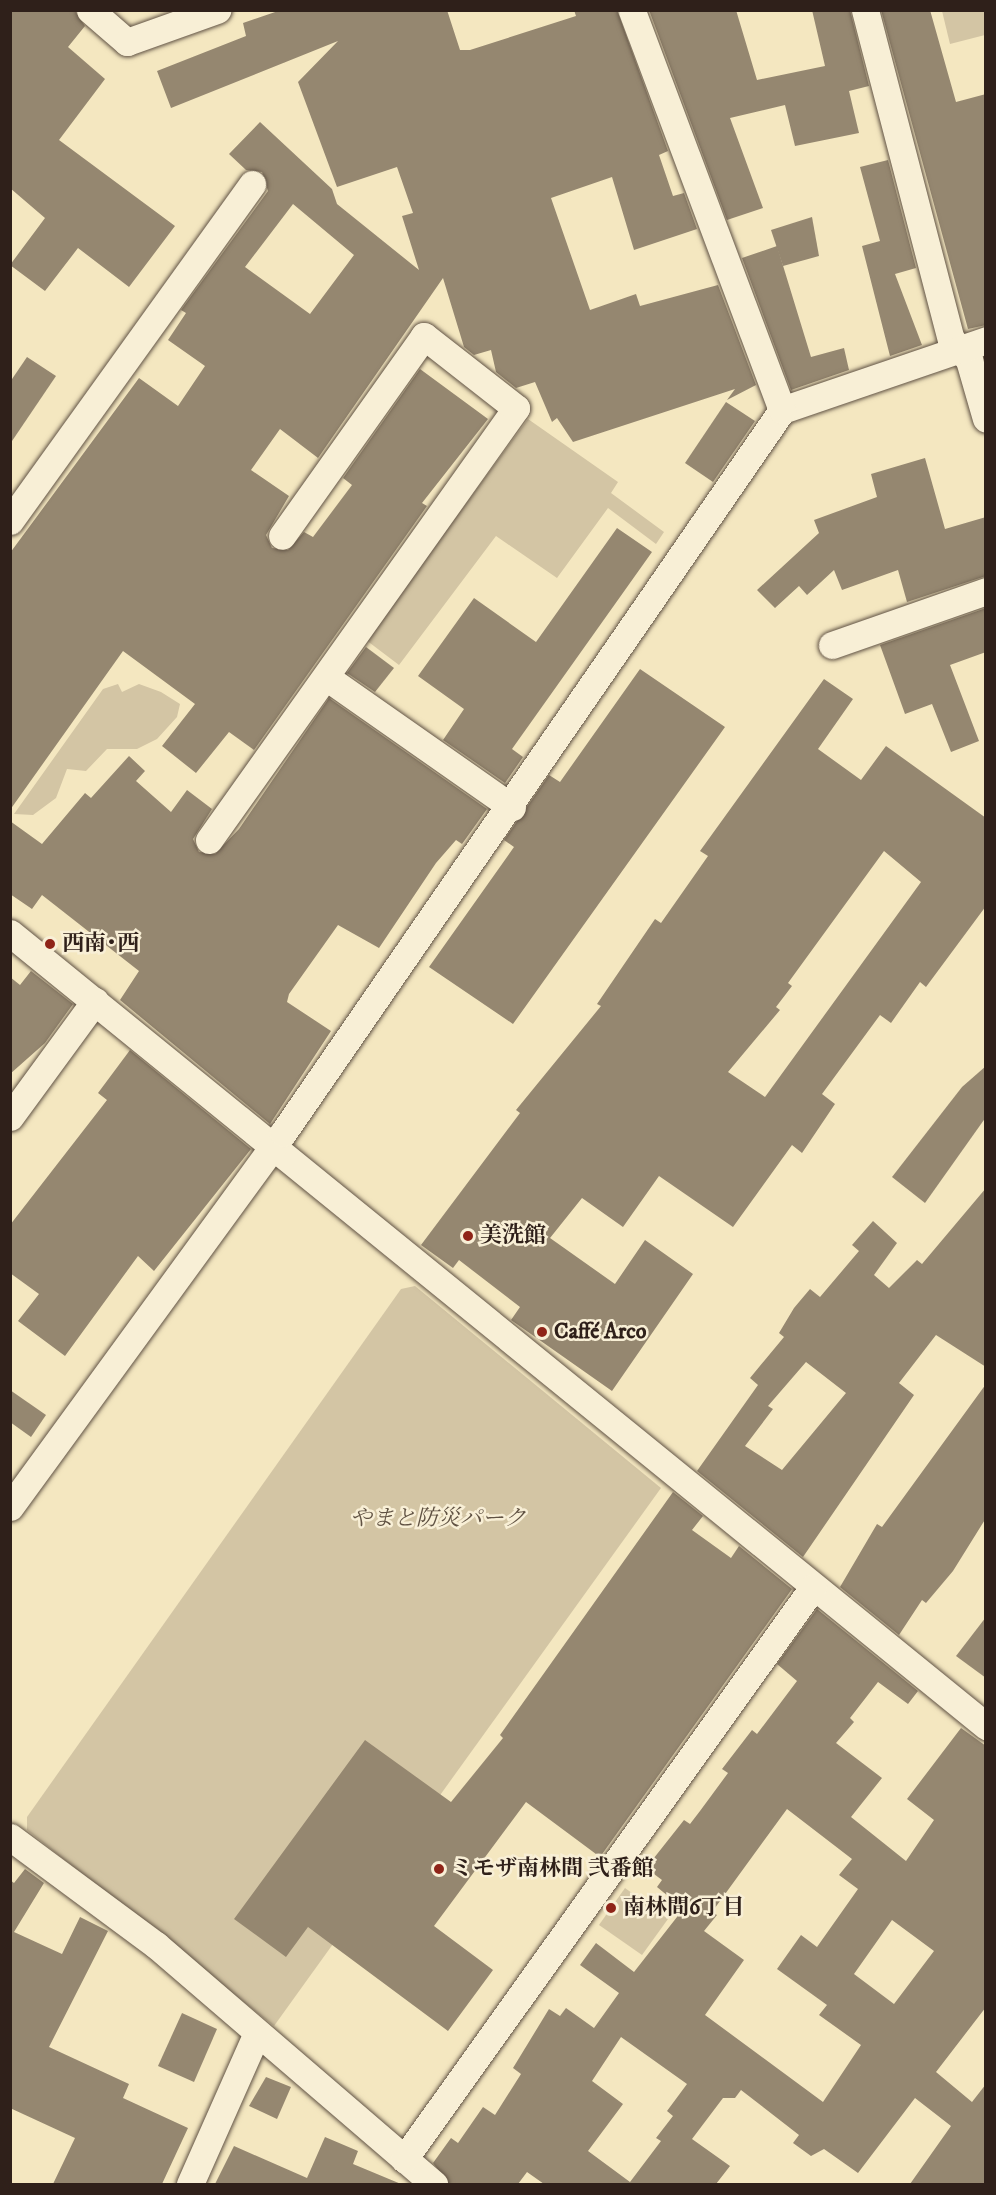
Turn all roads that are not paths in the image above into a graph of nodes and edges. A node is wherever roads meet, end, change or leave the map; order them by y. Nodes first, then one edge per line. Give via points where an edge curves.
1 (90, 10) edge
2 (217, 10) edge
3 (632, 10) edge
4 (865, 10) edge
5 (175, 18) edge
6 (252, 184) dead end
7 (986, 340) edge
8 (960, 349) junction
9 (782, 410) junction
10 (986, 419) edge
11 (10, 521) edge
12 (282, 536) dead end
13 (986, 591) edge
14 (832, 645) dead end
15 (327, 677) junction
16 (512, 807) junction
17 (209, 840) dead end
18 (10, 933) edge
19 (95, 1001) junction
20 (10, 1117) edge
21 (272, 1148) junction
22 (10, 1507) edge
23 (813, 1587) junction
24 (986, 1726) edge
25 (10, 1837) edge
26 (256, 2035) junction
27 (404, 2159) junction
28 (190, 2184) edge
29 (434, 2184) edge

1 - 5 street via 127,42
2 - 5 street
3 - 9 street
4 - 8 street via 951,339
6 - 11 street
7 - 8 street
8 - 9 street
8 - 10 street via 969,360
9 - 16 street
12 - 15 street via 424,336 516,408
13 - 14 street
15 - 16 street
15 - 17 street
16 - 21 street
18 - 19 street
19 - 20 street
19 - 21 street
21 - 22 street
21 - 23 street
23 - 24 street
23 - 27 street
25 - 26 street via 156,1945
26 - 27 street
26 - 28 street
27 - 29 street

